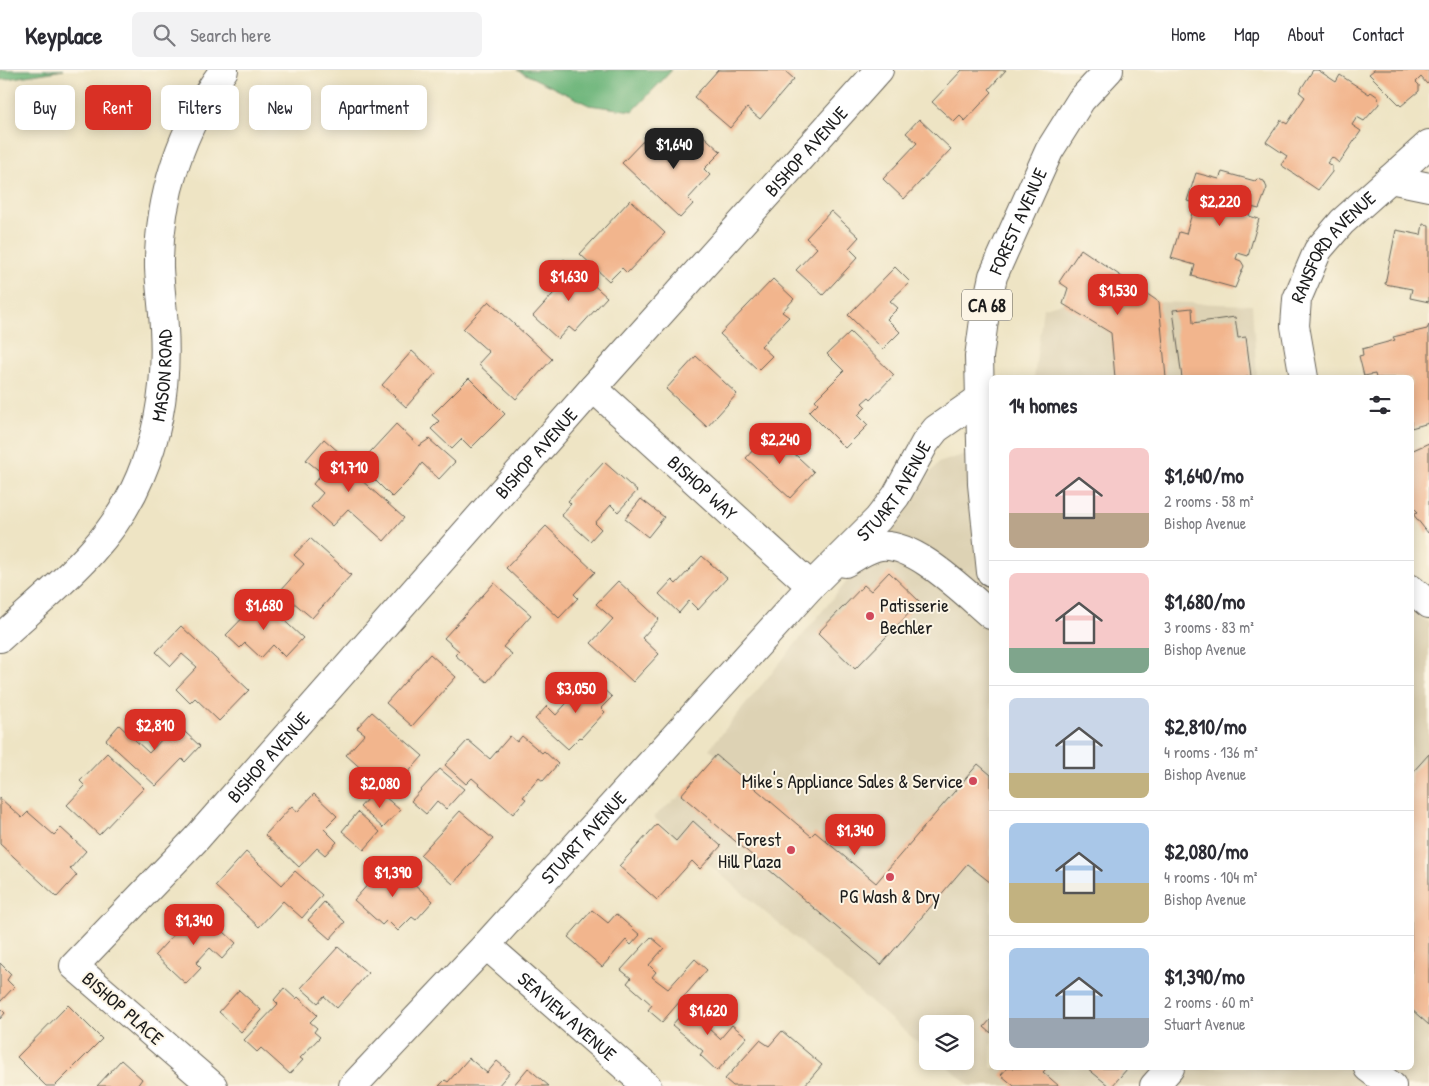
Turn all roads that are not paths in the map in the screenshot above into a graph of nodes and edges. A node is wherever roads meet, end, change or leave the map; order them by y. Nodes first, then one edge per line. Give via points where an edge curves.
1 (224, 70) edge
2 (879, 70) edge
3 (1109, 70) edge
4 (1429, 144) edge
5 (1390, 179) junction
6 (1429, 187) edge
7 (1303, 375) edge
8 (593, 388) junction
9 (979, 399) junction
10 (989, 548) edge
11 (810, 586) junction
12 (1414, 591) edge
13 (1429, 604) edge
14 (989, 614) edge
15 (0, 638) edge
16 (196, 839) joint
17 (486, 945) junction
18 (1371, 1070) edge
19 (213, 1086) edge
20 (353, 1086) edge
21 (647, 1086) edge
22 (1392, 1086) edge

1 - 15 street, MASON ROAD via 194,117 169,185 159,266 164,373 153,444 140,478 100,544
2 - 8 street, BISHOP AVENUE
3 - 9 street, FOREST AVENUE / CA 68 via 1081,100 1049,151 993,276 979,357
4 - 5 street, RANSFORD AVENUE
5 - 6 street
5 - 7 street, RANSFORD AVENUE via 1342,222 1318,250 1297,299 1295,326
8 - 11 street, BISHOP WAY
8 - 16 street, BISHOP AVENUE
9 - 10 street, FOREST AVENUE / CA 68 via 982,484
9 - 11 street, STUART AVENUE via 936,430 925,443 896,496 878,519
11 - 14 street, STUART AVENUE via 857,555 877,546 898,547 915,554 934,568
11 - 17 street, STUART AVENUE
12 - 13 street
16 - 19 street, BISHOP PLACE via 74,966
17 - 20 street, STUART AVENUE
17 - 21 street, SEAVIEW AVENUE
18 - 22 street

